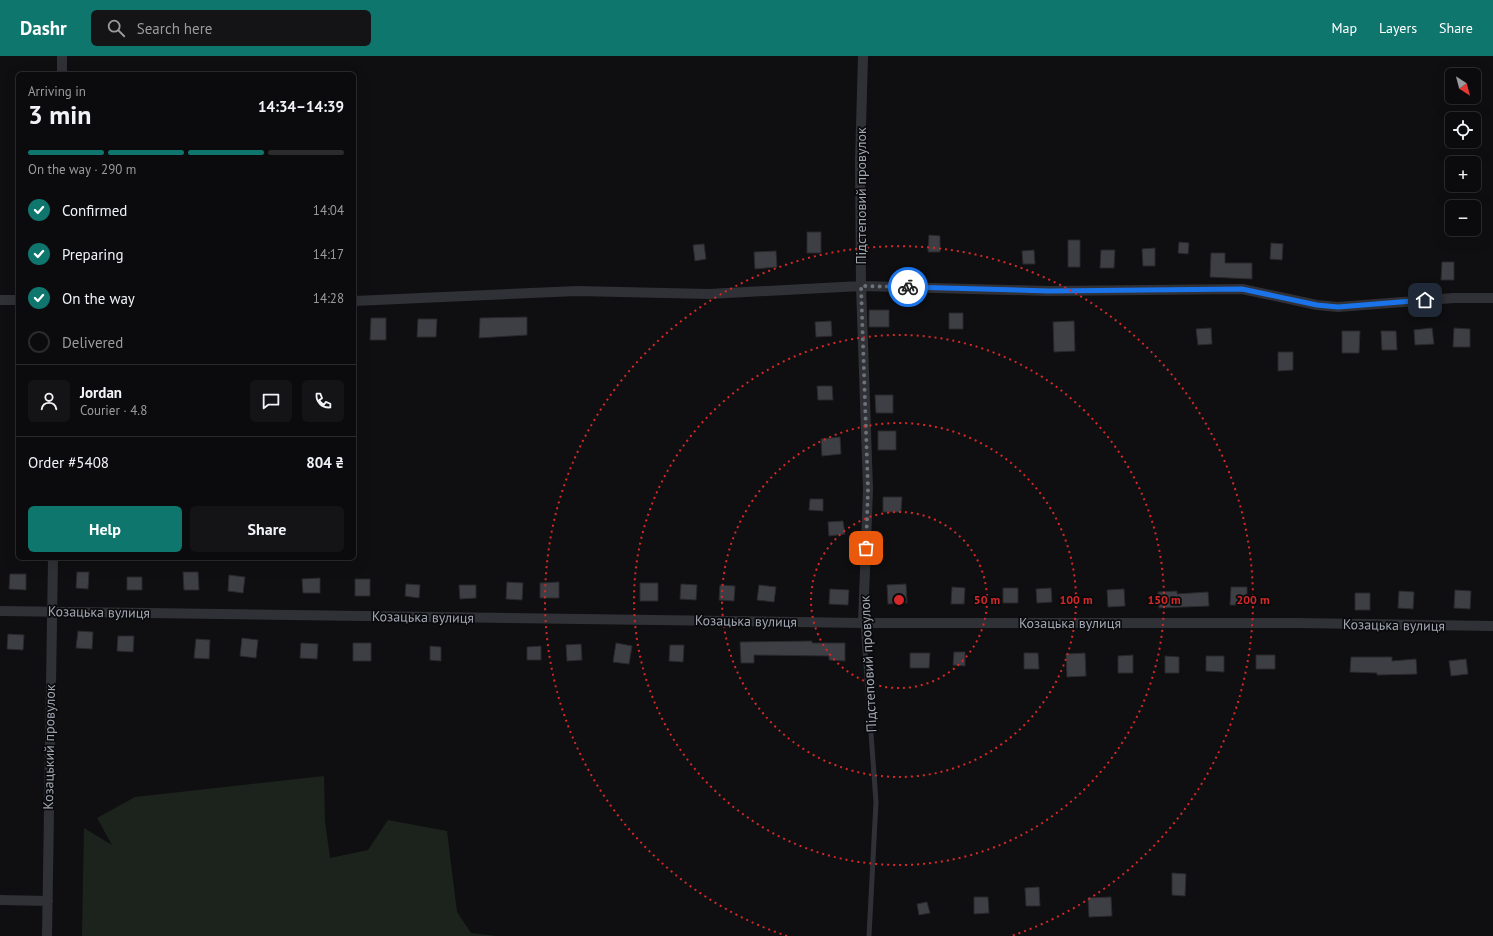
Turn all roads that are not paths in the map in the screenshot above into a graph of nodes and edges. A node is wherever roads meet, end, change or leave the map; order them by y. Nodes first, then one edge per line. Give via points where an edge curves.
1 (62, 56) edge
2 (863, 56) edge
3 (62, 72) edge
4 (861, 286) junction
5 (1493, 298) edge
6 (0, 300) edge
7 (16, 300) edge
8 (356, 301) edge
9 (53, 560) edge
10 (0, 611) edge
11 (51, 612) junction
12 (864, 623) junction
13 (1493, 626) edge
14 (0, 900) edge
15 (48, 901) junction
16 (48, 936) edge
17 (869, 936) edge

1 - 3 street
2 - 4 street, Підстеповий провулок via 860,162
4 - 5 street via 1049,291 1242,289 1338,307 1454,298
4 - 8 street via 709,294 577,291
4 - 12 street, Підстеповий провулок via 868,489
6 - 7 street
9 - 11 street, Козацький провулок
10 - 11 street, Козацька вулиця
11 - 12 street, Козацька вулиця
11 - 15 street, Козацький провулок
12 - 13 street, Козацька вулиця via 1298,623
12 - 17 lane, Підстеповий провулок via 876,802
14 - 15 street
15 - 16 street, Козацький провулок

